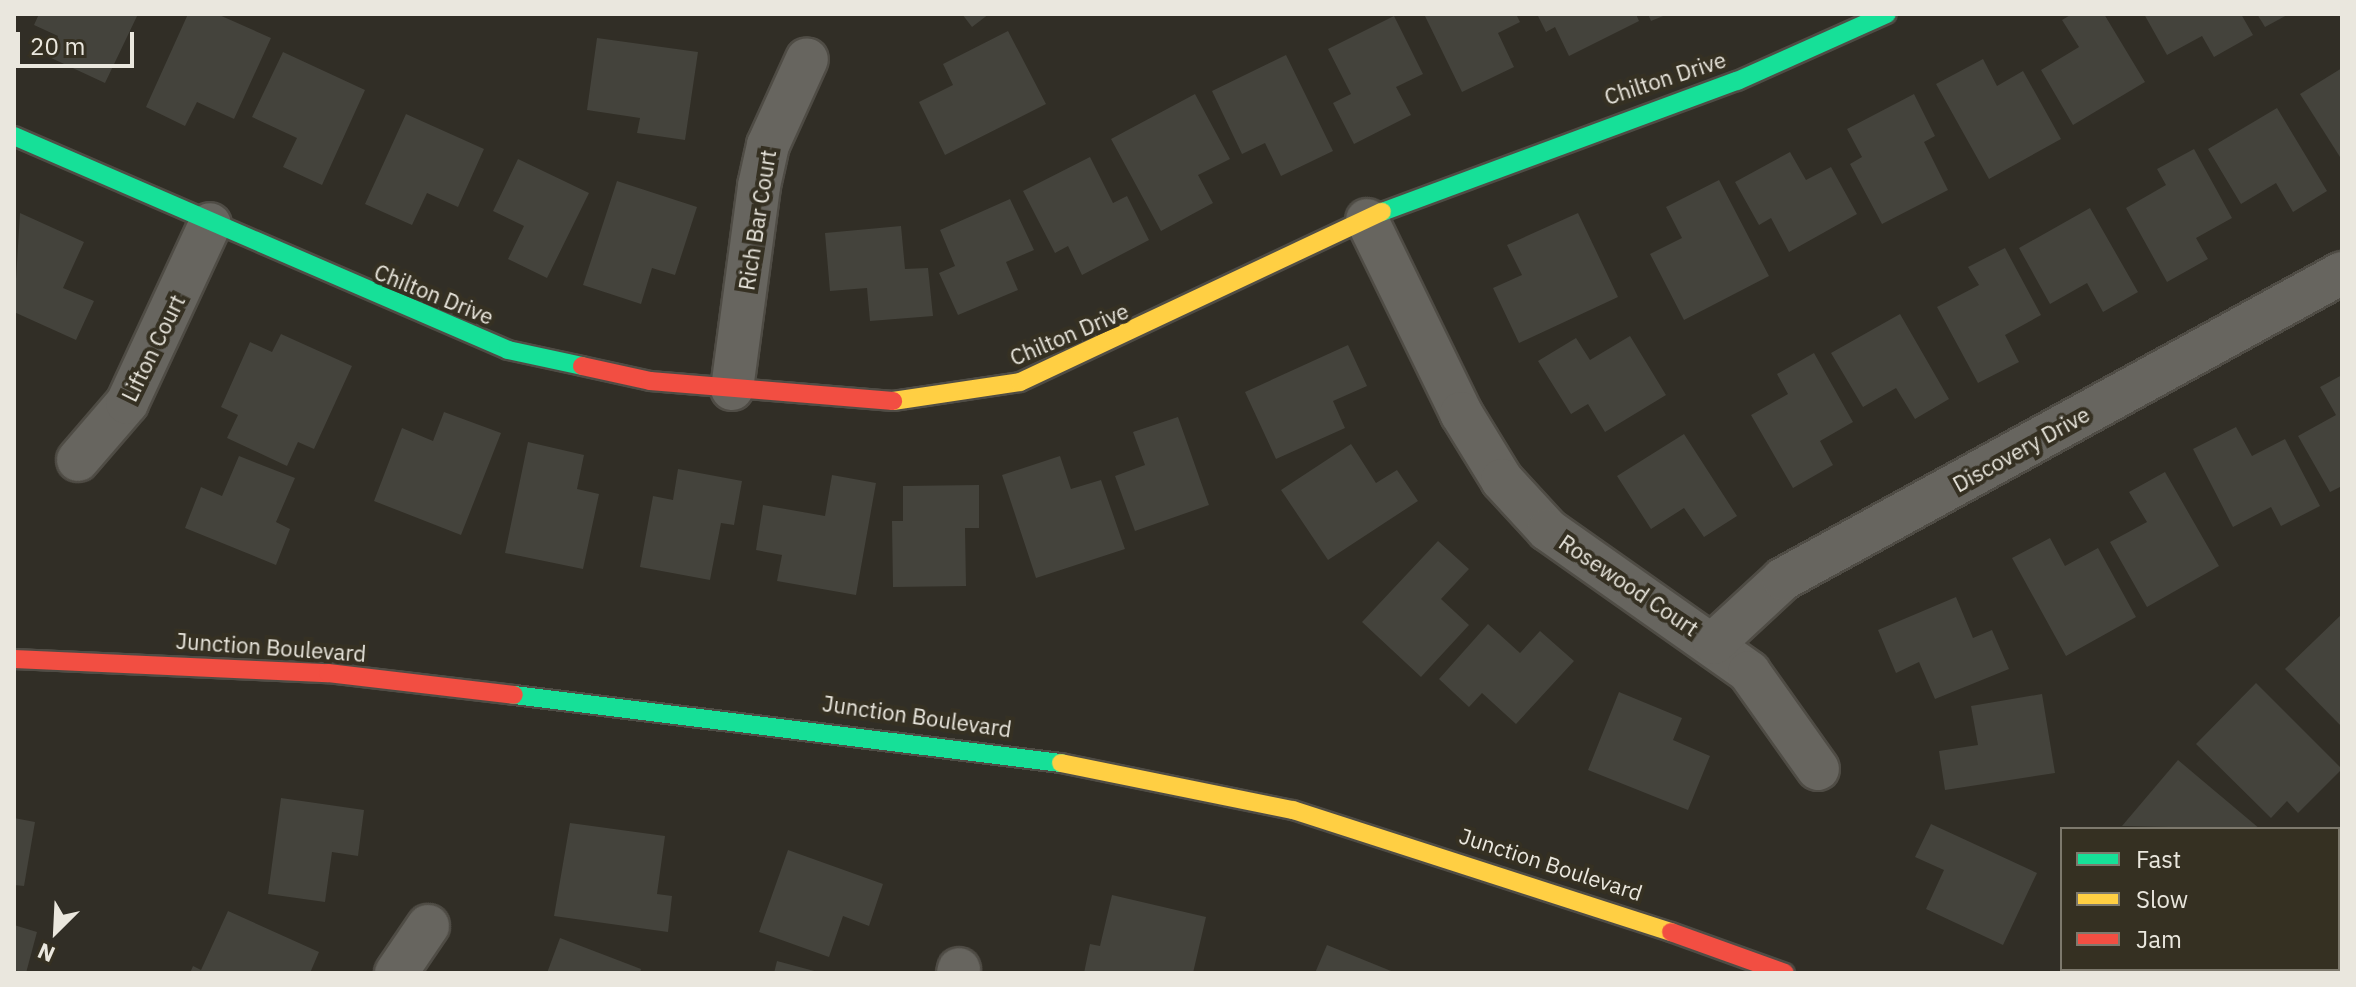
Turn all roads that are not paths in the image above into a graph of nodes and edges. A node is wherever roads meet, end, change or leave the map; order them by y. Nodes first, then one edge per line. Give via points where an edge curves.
1 (1887, 14) edge
2 (807, 59) dead end
3 (14, 136) edge
4 (1367, 220) junction
5 (210, 224) junction
6 (2342, 273) edge
7 (732, 389) junction
8 (78, 460) dead end
9 (1714, 643) junction
10 (14, 659) edge
11 (1818, 769) dead end
12 (428, 926) dead end
13 (396, 973) edge
14 (1785, 973) edge

1 - 4 street, Chilton Drive via 1737,81 1565,136
2 - 7 street, Rich Bar Court via 785,101 759,186
3 - 5 street, Chilton Drive
4 - 7 street, Chilton Drive via 1020,382 883,402
4 - 9 street, Rosewood Court via 1461,413 1502,480 1599,570
5 - 7 street, Chilton Drive via 508,350 650,381
5 - 8 street, Lifton Court via 127,403
6 - 9 street, Discovery Drive via 1783,579
9 - 11 street, Rosewood Court via 1749,672
10 - 14 street, Junction Boulevard via 344,675 994,750 1293,810 1515,876
12 - 13 street

